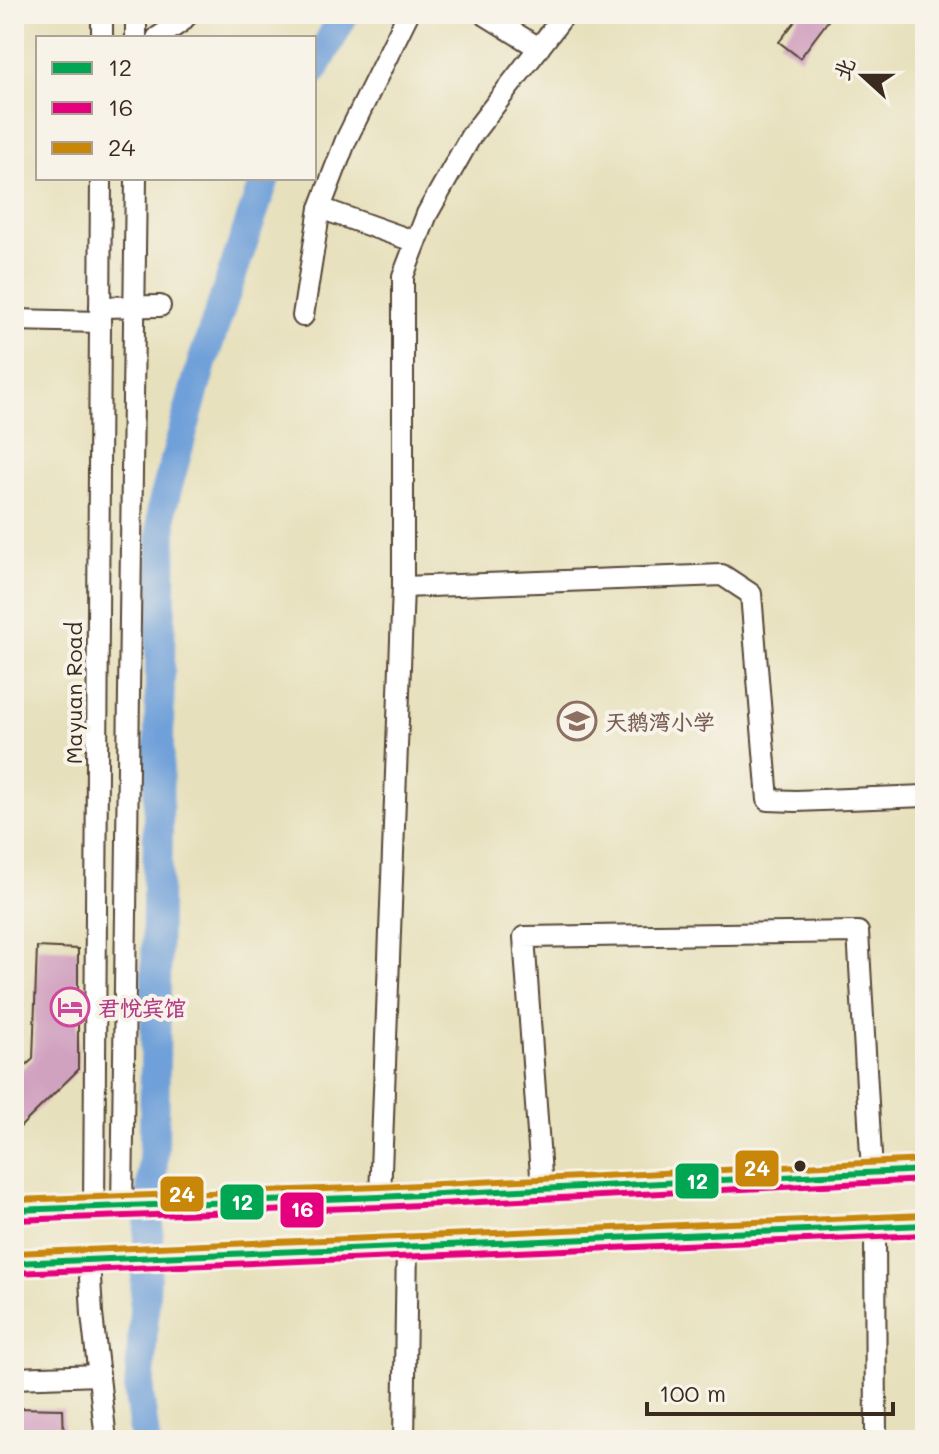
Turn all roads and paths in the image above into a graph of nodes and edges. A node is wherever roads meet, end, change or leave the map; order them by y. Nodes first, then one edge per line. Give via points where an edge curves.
1 (102, 14) edge
2 (136, 14) edge
3 (188, 14) edge
4 (408, 14) edge
5 (484, 14) edge
6 (565, 14) edge
7 (102, 36) edge
8 (136, 36) edge
9 (160, 36) edge
10 (539, 48) junction
11 (101, 180) edge
12 (136, 180) edge
13 (320, 208) junction
14 (416, 242) junction
15 (135, 305) junction
16 (160, 306) dead end
17 (100, 314) junction
18 (303, 316) dead end
19 (14, 320) edge
20 (403, 587) junction
21 (925, 796) edge
22 (925, 1170) edge
23 (872, 1172) junction
24 (542, 1189) junction
25 (380, 1197) junction
26 (122, 1206) junction
27 (94, 1208) junction
28 (14, 1210) edge
29 (925, 1225) edge
30 (875, 1228) junction
31 (407, 1245) junction
32 (90, 1259) junction
33 (14, 1263) edge
34 (99, 1375) junction
35 (14, 1378) edge
36 (106, 1440) edge
37 (404, 1440) edge
38 (876, 1440) edge

1 - 7 street
2 - 8 street
3 - 9 street
4 - 13 street via 346,140
5 - 10 street
6 - 10 street
10 - 14 street via 471,136
11 - 17 street, Mayuan Road
12 - 15 street
13 - 14 street
13 - 18 street
14 - 20 street via 403,276
15 - 16 street
15 - 17 street
15 - 26 street
17 - 19 street
17 - 27 street, Mayuan Road
20 - 21 street via 722,575 751,594 768,800
20 - 25 street
22 - 23 main road
23 - 24 main road
23 - 24 street via 858,932 524,937
24 - 25 main road
25 - 26 main road
26 - 27 main road
27 - 28 main road
29 - 30 main road
30 - 31 main road
30 - 38 street
31 - 32 main road
31 - 37 street
32 - 33 main road
32 - 34 street
34 - 35 street
34 - 36 street

